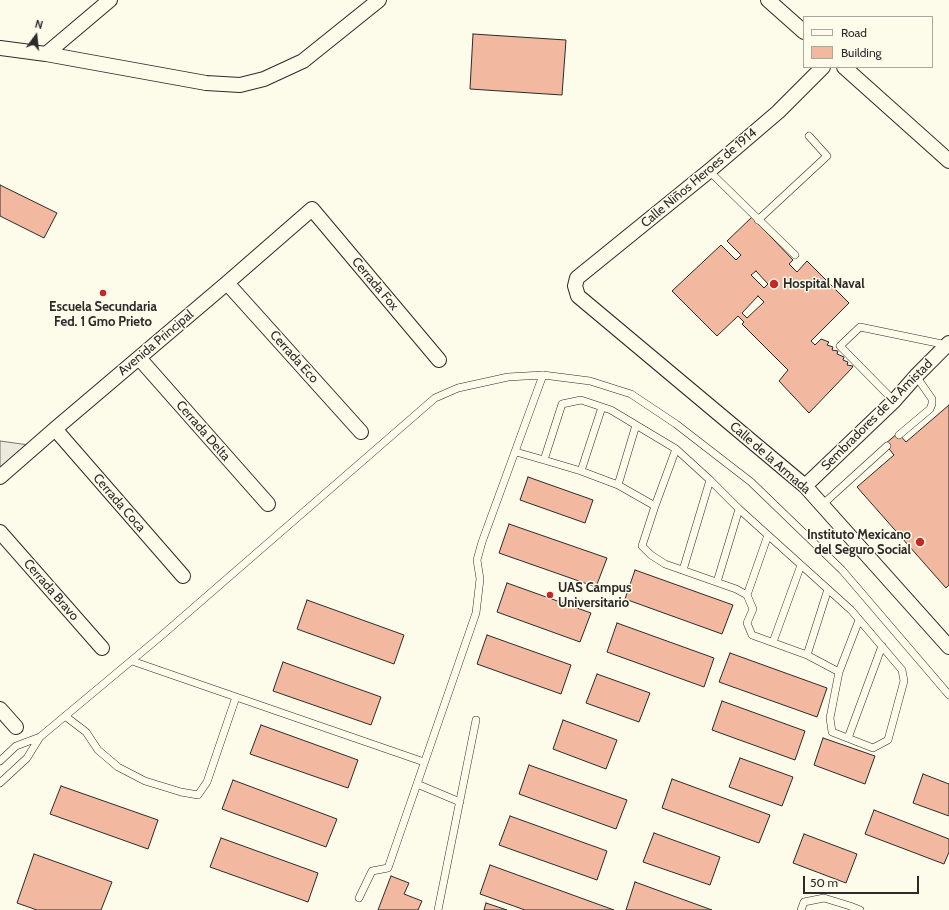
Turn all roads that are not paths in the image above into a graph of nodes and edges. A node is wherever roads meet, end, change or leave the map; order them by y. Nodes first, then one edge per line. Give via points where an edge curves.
1 (110, 0) edge
2 (379, 0) edge
3 (768, 0) edge
4 (803, 31) edge
5 (0, 48) edge
6 (46, 54) junction
7 (823, 68) edge
8 (845, 68) edge
9 (809, 136) dead end
10 (949, 161) edge
11 (709, 171) junction
12 (312, 209) joint
13 (758, 220) junction
14 (795, 255) dead end
15 (227, 283) junction
16 (575, 286) joint
17 (948, 344) edge
18 (139, 358) junction
19 (439, 360) dead end
20 (544, 375) junction
21 (916, 376) junction
22 (894, 401) junction
23 (602, 407) junction
24 (636, 425) junction
25 (55, 429) junction
26 (361, 432) dead end
27 (899, 435) dead end
28 (887, 446) dead end
29 (676, 449) junction
30 (516, 452) junction
31 (544, 460) junction
32 (581, 471) junction
33 (0, 477) edge
34 (710, 480) junction
35 (618, 485) junction
36 (806, 486) junction
37 (268, 504) dead end
38 (822, 504) junction
39 (655, 506) junction
40 (739, 509) junction
41 (0, 532) edge
42 (768, 535) junction
43 (802, 565) junction
44 (683, 570) junction
45 (183, 576) dead end
46 (717, 582) junction
47 (828, 589) junction
48 (747, 596) junction
49 (859, 620) junction
50 (773, 642) junction
51 (882, 646) junction
52 (949, 647) edge
53 (102, 648) dead end
54 (807, 655) junction
55 (132, 661) junction
56 (839, 672) junction
57 (949, 694) edge
58 (236, 697) junction
59 (0, 709) edge
60 (65, 716) junction
61 (476, 720) dead end
62 (16, 727) dead end
63 (40, 737) junction
64 (848, 738) junction
65 (0, 760) edge
66 (424, 762) junction
67 (0, 783) edge
68 (416, 784) junction
69 (460, 802) junction
70 (359, 898) dead end
71 (438, 910) edge
72 (802, 910) edge
73 (860, 910) edge

1 - 6 street
2 - 6 street via 303,62 264,80 240,86 206,84
3 - 4 street
5 - 6 street
7 - 11 street, Calle Niños Heroes de 1914 via 778,112
8 - 10 street
9 - 13 lane via 827,156
11 - 13 lane
11 - 16 street, Calle Niños Heroes de 1914 via 577,278
12 - 15 street, Avenida Principal
12 - 19 street, Cerrada Fox
13 - 14 lane
15 - 18 street, Avenida Principal
15 - 26 street, Cerrada Eco
16 - 36 street, Calle de la Armada via 578,296
17 - 21 street, Sembradores de la Amistad
17 - 22 lane via 860,327 840,346
18 - 25 street, Avenida Principal
18 - 37 street, Cerrada Delta
20 - 30 lane
20 - 55 lane via 508,377 465,386 435,398
20 - 57 lane via 590,380 632,394 676,424 751,482 842,570
21 - 22 street, Sembradores de la Amistad
21 - 27 lane via 932,399 932,404 930,409
22 - 36 street, Sembradores de la Amistad
23 - 24 lane
23 - 31 lane via 581,400 562,404
23 - 32 lane
24 - 29 lane
24 - 35 lane
25 - 33 street, Avenida Principal
25 - 45 street, Cerrada Coca
28 - 38 lane
29 - 34 lane
29 - 39 lane
30 - 31 lane
30 - 66 lane via 482,542 478,560 480,579 476,613
31 - 32 lane
32 - 35 lane
34 - 40 lane
34 - 44 lane
35 - 39 lane
36 - 38 street, Calle de la Armada
38 - 52 street, Calle de la Armada
39 - 44 lane via 642,546 666,564
40 - 42 lane
40 - 46 lane
41 - 53 street, Cerrada Bravo
42 - 43 lane
42 - 48 lane
43 - 47 lane
43 - 50 lane
44 - 46 lane
46 - 48 lane via 736,588
47 - 49 lane
47 - 54 lane
48 - 50 lane via 753,609 747,623 752,635
49 - 51 lane
49 - 56 lane
50 - 54 lane
51 - 64 lane
51 - 64 lane via 902,670 904,681 888,740 873,748
54 - 56 lane
55 - 58 lane
55 - 60 lane
56 - 64 lane via 830,718 832,732
58 - 60 lane via 207,782 198,795 146,781 118,767 98,750 86,732
58 - 66 lane
59 - 62 street
60 - 63 lane
61 - 69 lane
63 - 65 lane via 16,746
63 - 67 lane via 27,758
66 - 68 lane
68 - 69 lane
68 - 70 lane via 388,868 372,871
69 - 71 lane
72 - 73 lane via 804,902 824,898

